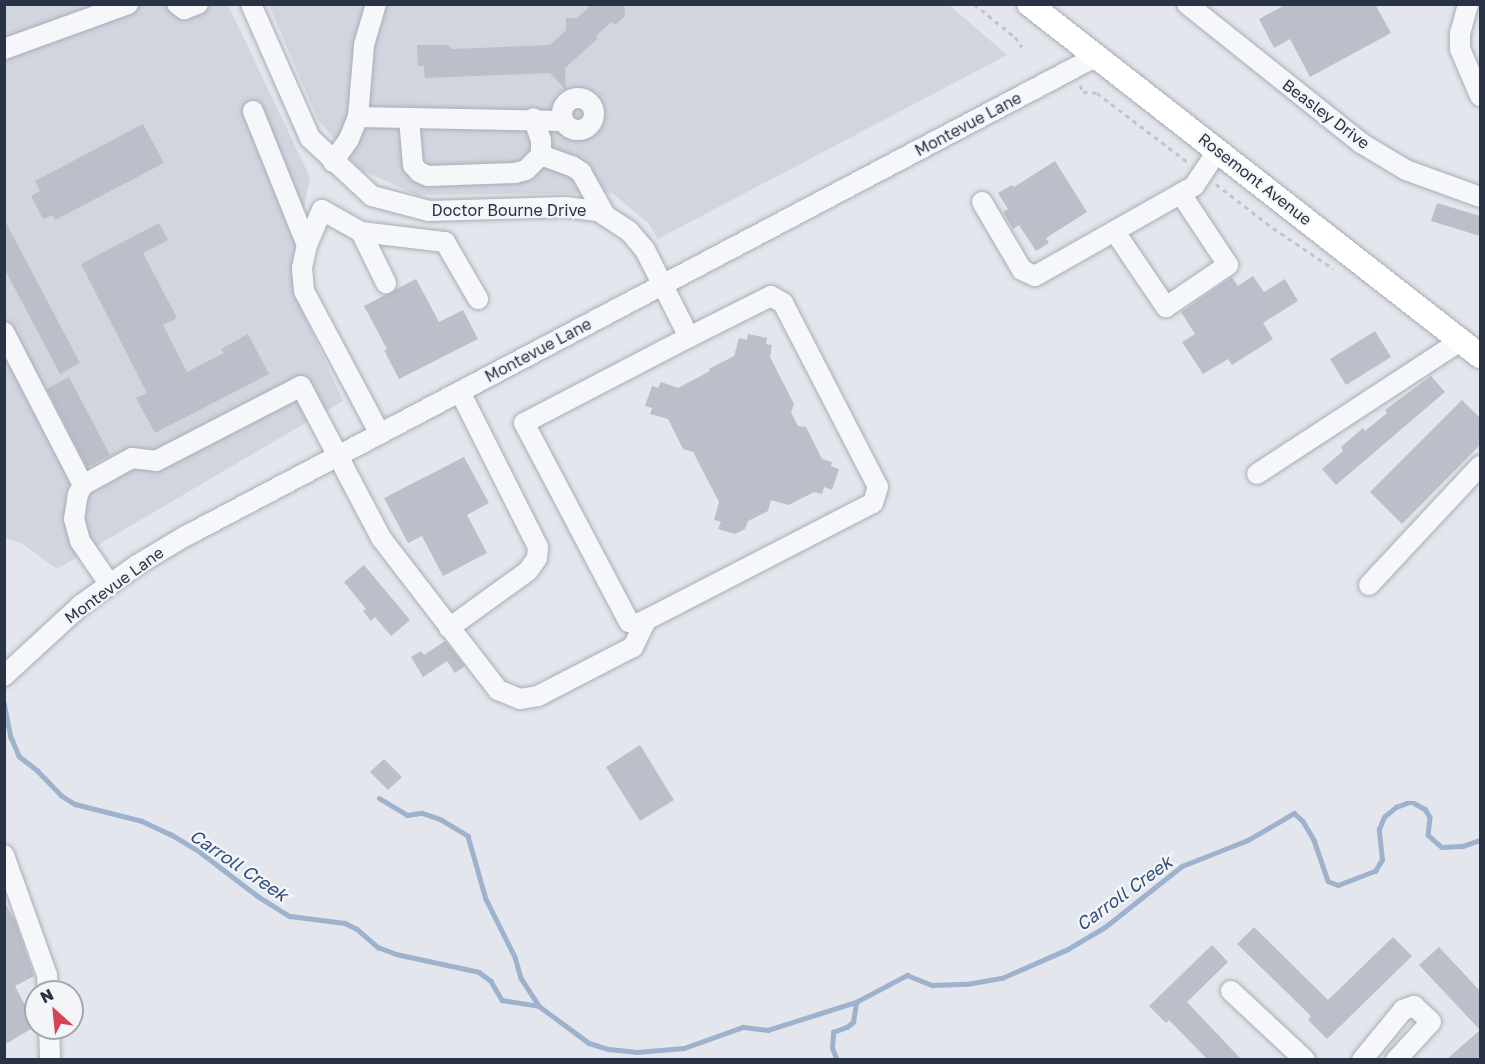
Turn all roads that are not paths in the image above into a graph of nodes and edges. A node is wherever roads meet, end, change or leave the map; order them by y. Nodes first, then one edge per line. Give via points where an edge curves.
1 (128, 4) edge
2 (177, 4) edge
3 (198, 4) edge
4 (251, 4) edge
5 (376, 4) edge
6 (1029, 4) edge
7 (1187, 4) edge
8 (1468, 4) edge
9 (4, 49) edge
10 (1095, 57) junction
11 (1480, 96) edge
12 (253, 111) dead end
13 (358, 117) junction
14 (534, 118) junction
15 (409, 119) junction
16 (563, 121) dead end
17 (1218, 150) junction
18 (541, 155) junction
19 (333, 162) junction
20 (1181, 194) junction
21 (1480, 197) edge
22 (982, 202) dead end
23 (605, 215) junction
24 (361, 232) junction
25 (1115, 232) junction
26 (308, 245) junction
27 (386, 282) dead end
28 (662, 285) junction
29 (478, 298) dead end
30 (4, 332) edge
31 (689, 337) junction
32 (1462, 340) junction
33 (1480, 356) edge
34 (460, 392) junction
35 (380, 434) junction
36 (337, 457) junction
37 (1480, 466) edge
38 (1257, 474) dead end
39 (83, 485) junction
40 (110, 585) junction
41 (1370, 585) dead end
42 (646, 620) junction
43 (449, 628) junction
44 (5, 676) edge
45 (4, 855) edge
46 (47, 980) edge
47 (1231, 991) dead end
48 (49, 1040) edge
49 (50, 1059) edge
50 (1305, 1059) edge
51 (1366, 1059) edge
52 (1396, 1059) edge

1 - 9 street
2 - 3 street via 184,9
4 - 19 street, Doctor Bourne Drive via 310,138
5 - 13 street via 364,45
6 - 10 main road, Rosemont Avenue
7 - 21 street, Beasley Drive via 1361,143 1406,170
8 - 11 street via 1460,49
10 - 17 main road, Rosemont Avenue
10 - 28 street, Montevue Lane
12 - 26 street
13 - 15 street
13 - 19 street
14 - 15 street
14 - 16 street
14 - 18 street
15 - 18 street via 413,165 428,176 515,173 535,164
17 - 20 street via 1200,180
17 - 32 main road, Rosemont Avenue
18 - 23 street via 581,172
19 - 23 street, Doctor Bourne Drive via 372,196 429,211 565,207
20 - 25 street
20 - 25 street via 1228,265 1166,307
22 - 25 street via 1022,270 1035,276
23 - 28 street, Doctor Bourne Drive via 628,231 645,250
24 - 26 street via 322,210
24 - 27 street
24 - 29 street via 445,242
26 - 35 street via 302,267 304,291
28 - 31 street, Doctor Bourne Drive
28 - 34 street, Montevue Lane
30 - 39 street
31 - 42 street via 524,423 629,622
31 - 42 street via 771,296 783,303 878,488 873,503
32 - 33 main road, Rosemont Avenue
32 - 38 street
34 - 35 street, Montevue Lane
34 - 43 street via 538,547 537,558 528,571
35 - 36 street, Montevue Lane
36 - 39 street via 301,386 156,461 132,458
36 - 40 street, Montevue Lane via 182,538
36 - 43 street via 381,538
37 - 41 street
39 - 40 street via 75,519 80,541
40 - 44 street, Montevue Lane via 81,605
42 - 43 street via 633,647 538,696 520,699 498,690
45 - 46 street
47 - 50 street
48 - 49 street
51 - 52 street via 1403,1010 1414,1006 1431,1022

